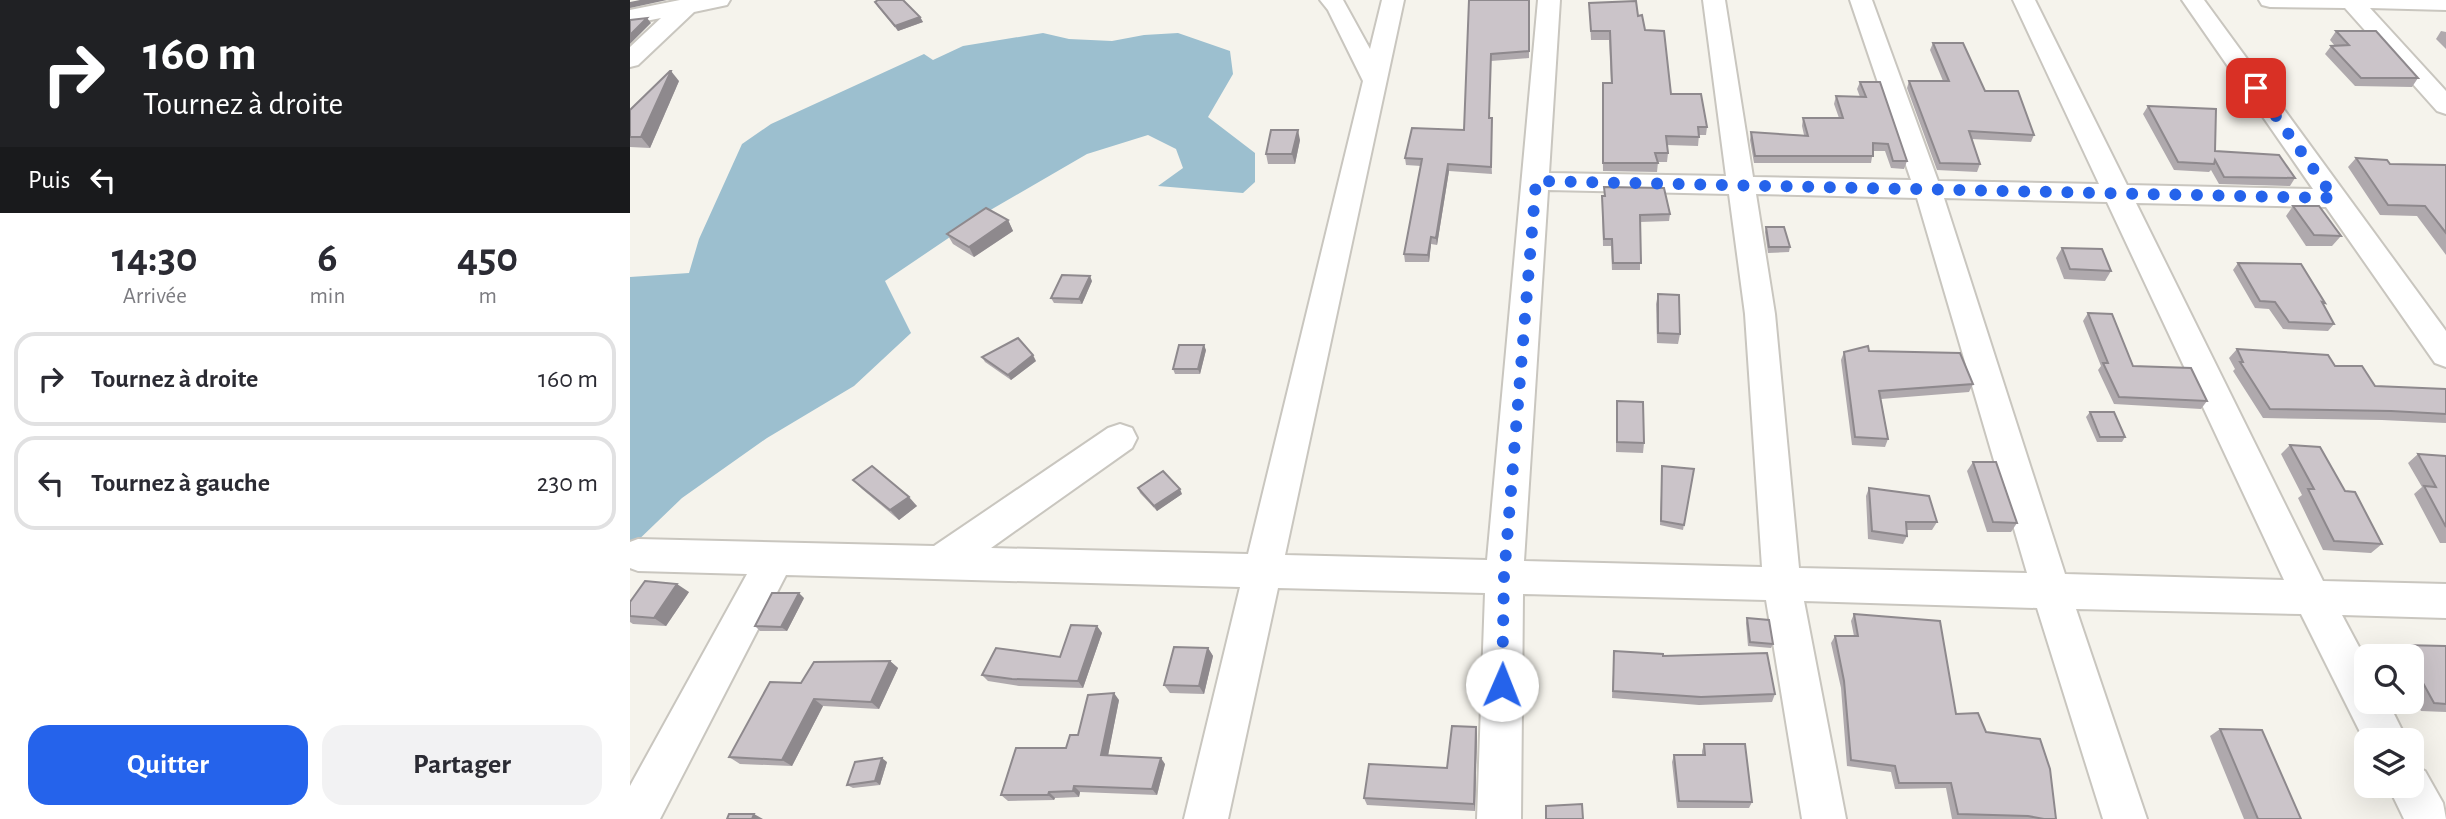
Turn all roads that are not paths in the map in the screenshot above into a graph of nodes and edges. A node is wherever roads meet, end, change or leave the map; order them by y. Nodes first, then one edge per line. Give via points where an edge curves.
1 (719, 0) edge
2 (1331, 0) edge
3 (1393, 0) edge
4 (1549, 0) edge
5 (1714, 0) edge
6 (1861, 0) edge
7 (2024, 0) edge
8 (2193, 0) edge
9 (2270, 0) edge
10 (688, 2) edge
11 (2352, 2) edge
12 (2446, 3) edge
13 (630, 17) edge
14 (630, 60) edge
15 (1376, 81) junction
16 (2446, 106) edge
17 (1536, 181) junction
18 (1739, 186) junction
19 (1928, 190) junction
20 (2120, 195) junction
21 (2334, 198) junction
22 (2446, 355) edge
23 (1120, 438) dead end
24 (638, 555) dead end
25 (775, 559) junction
26 (940, 563) junction
27 (1261, 571) junction
28 (1504, 577) junction
29 (1782, 584) junction
30 (2051, 591) junction
31 (2312, 598) junction
32 (2446, 601) edge
33 (2354, 679) edge
34 (2416, 798) edge
35 (636, 819) edge
36 (1206, 819) edge
37 (1499, 819) edge
38 (1824, 819) edge
39 (2125, 819) edge
40 (2427, 819) edge

1 - 10 street
2 - 15 street
3 - 15 street
4 - 17 street
5 - 18 street
6 - 19 street
7 - 20 street
8 - 21 street
9 - 11 street
10 - 13 street
10 - 14 street
11 - 12 street
11 - 16 street
15 - 27 street
17 - 18 street
17 - 28 street
18 - 19 street
18 - 29 street via 1760,314
19 - 20 street
19 - 30 street
20 - 21 street
20 - 31 street
21 - 22 street
23 - 26 street
24 - 25 street
25 - 26 street
25 - 35 street
26 - 27 street
27 - 28 street
27 - 36 street
28 - 29 street
28 - 37 street
29 - 30 street
29 - 38 street
30 - 31 street
30 - 39 street
31 - 32 street
31 - 33 street
34 - 40 street

